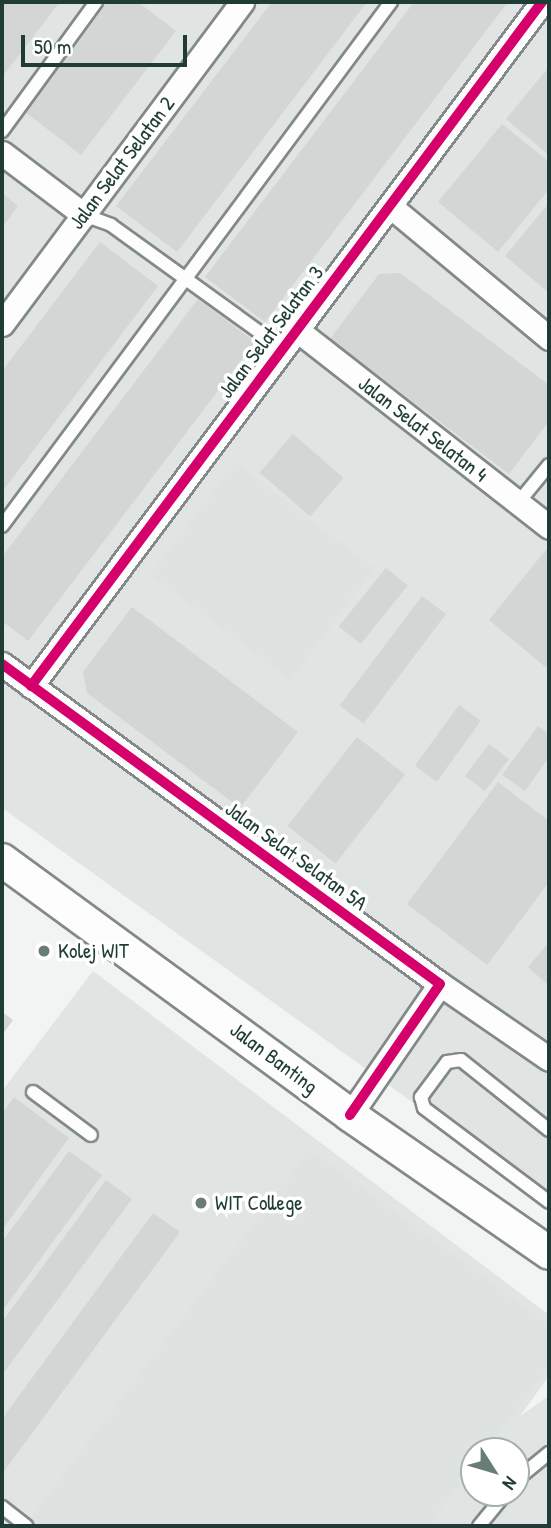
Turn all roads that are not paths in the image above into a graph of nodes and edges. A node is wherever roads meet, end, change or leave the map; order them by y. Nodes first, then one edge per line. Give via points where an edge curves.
1 (96, 2) edge
2 (242, 2) edge
3 (391, 2) edge
4 (542, 2) edge
5 (2, 131) edge
6 (2, 153) edge
7 (390, 206) junction
8 (84, 215) junction
9 (185, 279) junction
10 (2, 324) edge
11 (297, 330) junction
12 (549, 338) edge
13 (283, 349) junction
14 (549, 465) edge
15 (518, 503) junction
16 (2, 526) edge
17 (549, 527) edge
18 (2, 664) edge
19 (31, 686) junction
20 (2, 860) edge
21 (440, 984) junction
22 (549, 1059) edge
23 (33, 1092) dead end
24 (350, 1115) junction
25 (549, 1130) edge
26 (91, 1135) dead end
27 (549, 1202) edge
28 (549, 1253) edge
29 (549, 1453) edge
30 (530, 1469) edge
31 (2, 1507) edge
32 (495, 1507) edge
33 (26, 1526) edge
34 (479, 1526) edge

1 - 5 lane
2 - 8 street, Jalan Selat Selatan 2
3 - 9 lane
4 - 7 street, Jalan Selat Selatan 3
6 - 8 street
7 - 11 street, Jalan Selat Selatan 3
7 - 12 street
8 - 9 lane via 111,225
8 - 10 street, Jalan Selat Selatan 2
9 - 13 lane
9 - 16 lane
11 - 13 street, Jalan Selat Selatan 3
11 - 15 street, Jalan Selat Selatan 4
13 - 19 street, Jalan Selat Selatan 3
14 - 15 lane
15 - 17 street, Jalan Selat Selatan 4
18 - 19 street, Jalan Selat Selatan 5A
19 - 21 street, Jalan Selat Selatan 5A
20 - 24 main road, Jalan Banting
21 - 22 street, Jalan Selat Selatan 5A
21 - 24 street
23 - 26 lane
24 - 28 main road, Jalan Banting
25 - 27 lane via 461,1060 447,1062 421,1097 424,1108
29 - 30 lane
31 - 33 lane
32 - 34 lane

